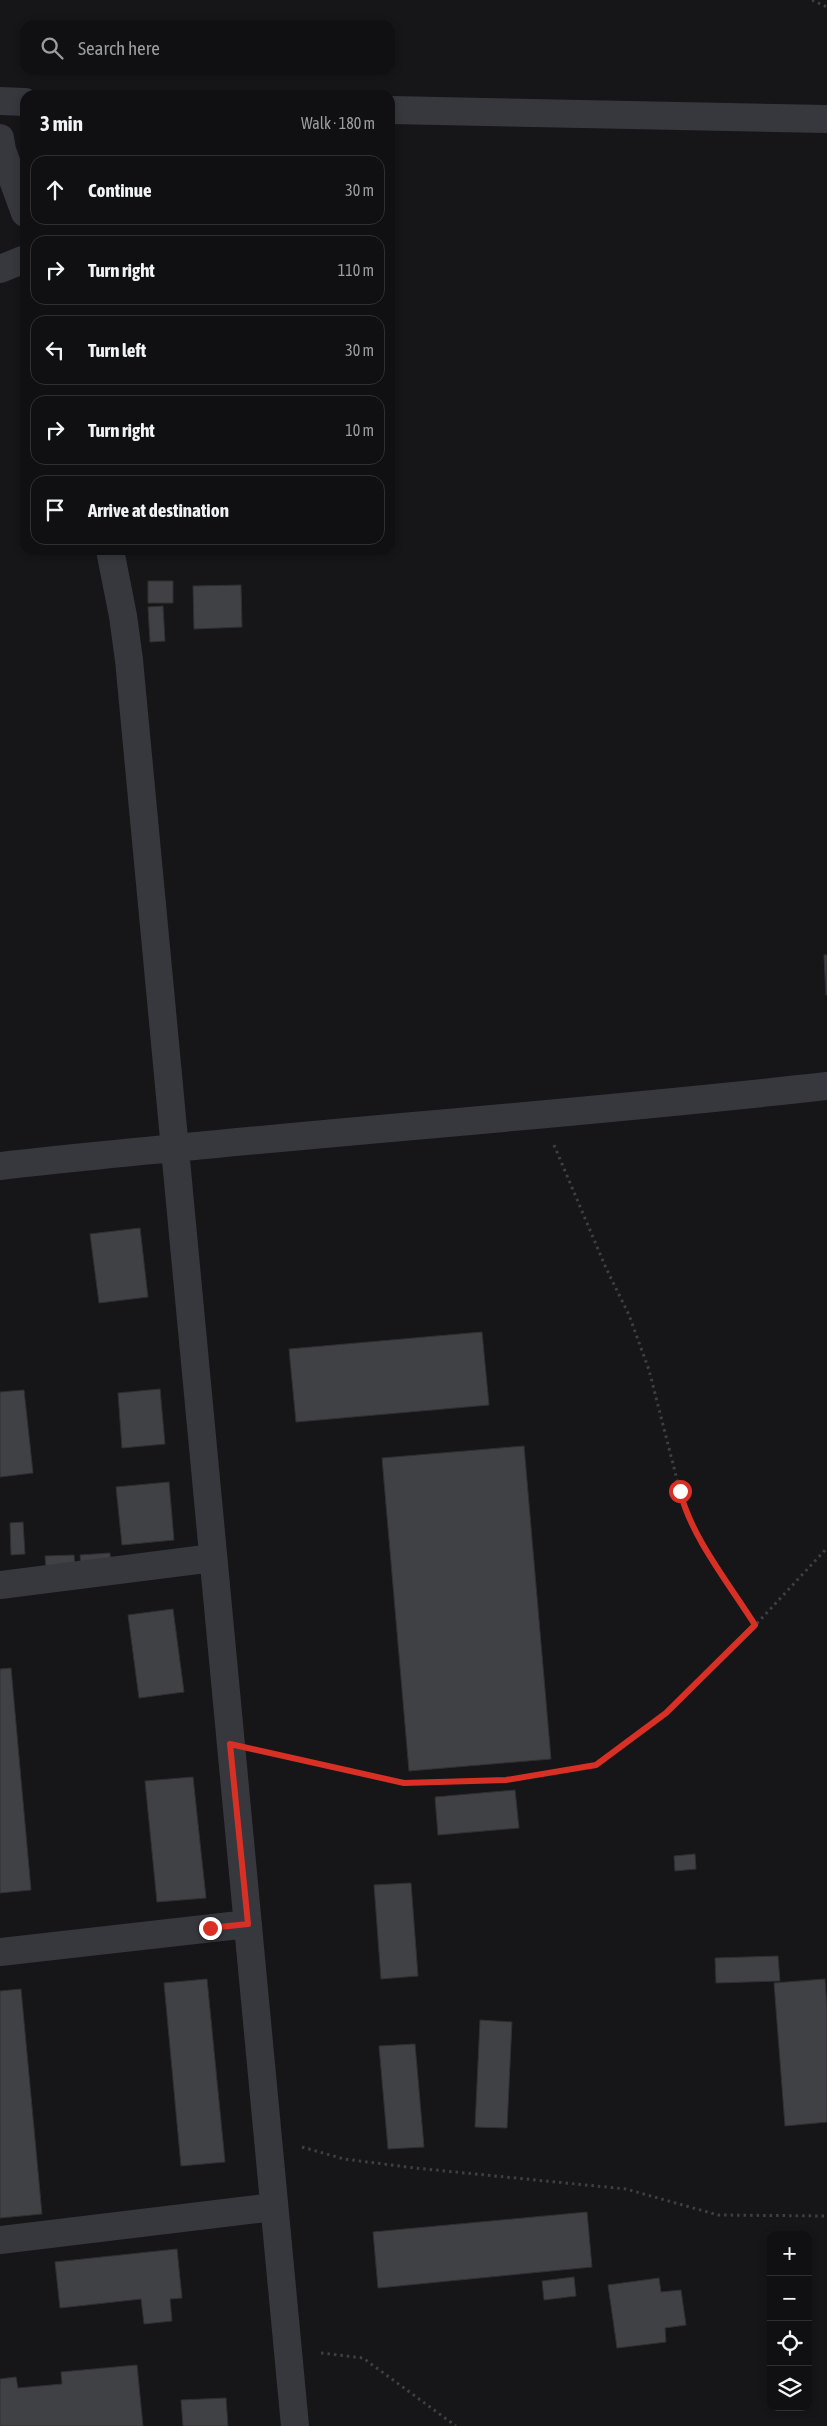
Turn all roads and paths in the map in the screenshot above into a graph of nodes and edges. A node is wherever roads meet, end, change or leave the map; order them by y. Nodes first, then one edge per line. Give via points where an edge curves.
1 (812, 0) edge
2 (827, 7) edge
3 (0, 101) edge
4 (20, 102) edge
5 (395, 110) edge
6 (827, 119) edge
7 (1, 146) edge
8 (20, 199) edge
9 (20, 261) edge
10 (0, 269) edge
11 (111, 555) edge
12 (827, 1086) edge
13 (542, 1114) junction
14 (174, 1146) junction
15 (0, 1166) edge
16 (827, 1548) edge
17 (213, 1558) junction
18 (0, 1585) edge
19 (755, 1625) junction
20 (230, 1744) junction
21 (248, 1924) junction
22 (0, 1952) edge
23 (267, 2138) junction
24 (274, 2207) junction
25 (827, 2216) edge
26 (0, 2240) edge
27 (288, 2349) junction
28 (295, 2426) edge
29 (456, 2426) edge

1 - 2 path
3 - 4 street
5 - 6 street
7 - 8 street
9 - 10 street
11 - 14 street via 129,660
12 - 13 street
13 - 14 street
13 - 19 path via 646,1361 684,1507
14 - 15 street
14 - 17 street
16 - 19 path
17 - 18 street
17 - 20 street
19 - 20 path via 666,1713 596,1765 506,1780 404,1783
20 - 21 street
21 - 22 street
21 - 23 street
23 - 24 street
23 - 25 path via 344,2159 626,2189 718,2215
24 - 26 street
24 - 27 street
27 - 28 street
27 - 29 path via 363,2358

